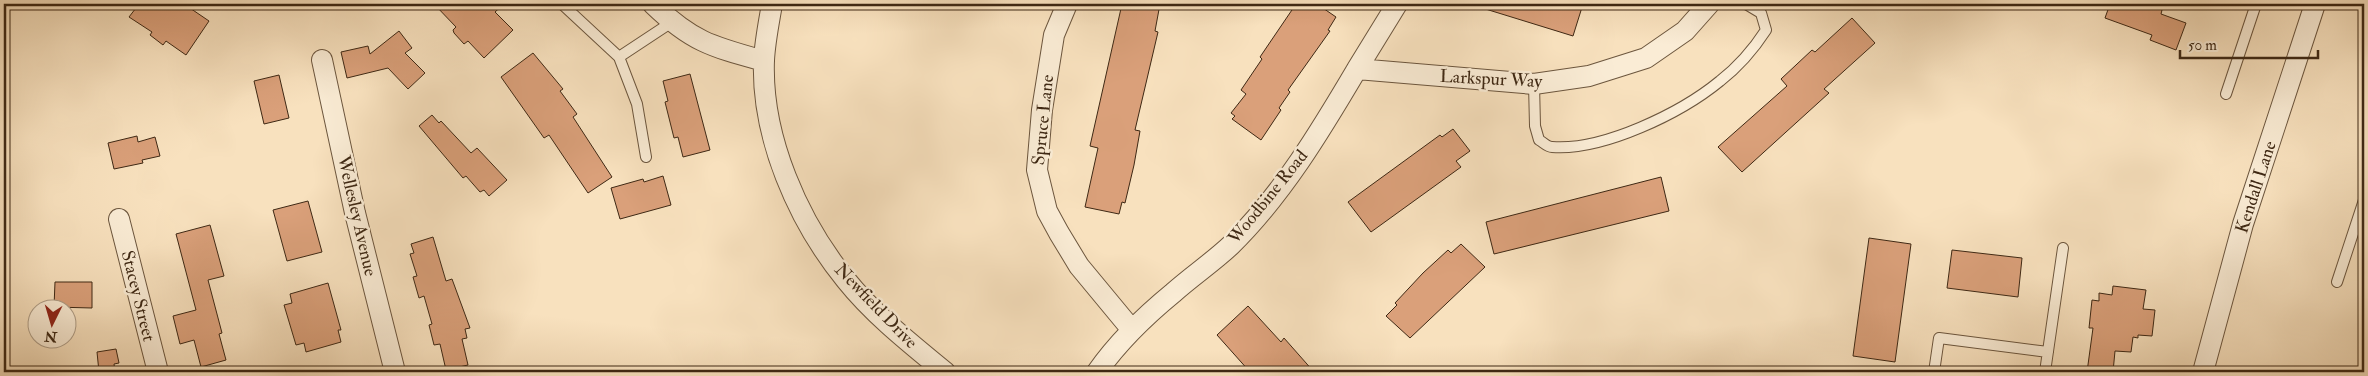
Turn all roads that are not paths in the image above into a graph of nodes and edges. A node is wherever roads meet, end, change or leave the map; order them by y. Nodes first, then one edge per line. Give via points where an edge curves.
1 (562, 4) edge
2 (653, 4) edge
3 (772, 4) edge
4 (1067, 4) edge
5 (1396, 4) edge
6 (1709, 4) edge
7 (1746, 4) edge
8 (2256, 4) edge
9 (2315, 4) edge
10 (672, 22) junction
11 (620, 57) junction
12 (322, 60) dead end
13 (764, 61) junction
14 (1357, 70) junction
15 (1534, 84) junction
16 (2226, 94) dead end
17 (646, 157) dead end
18 (2364, 200) edge
19 (119, 219) dead end
20 (2063, 248) dead end
21 (2337, 282) dead end
22 (1132, 330) junction
23 (2048, 352) junction
24 (158, 372) edge
25 (395, 372) edge
26 (946, 372) edge
27 (1097, 372) edge
28 (1934, 372) edge
29 (2045, 372) edge
30 (2203, 372) edge

1 - 11 lane
2 - 10 street
3 - 13 street, Newfield Drive
4 - 22 street, Spruce Lane via 1054,35 1042,110 1037,170 1047,211 1059,233 1079,266
5 - 14 street
6 - 15 street, Larkspur Way via 1685,31 1646,58 1589,76
7 - 15 lane via 1761,13 1766,30 1751,52 1719,82 1657,121 1594,143 1550,147 1539,140 1535,126
8 - 16 lane
9 - 30 street, Kendall Lane via 2243,224
10 - 11 lane
10 - 13 street via 715,48
11 - 17 lane via 637,104
12 - 25 street, Wellesley Avenue via 355,213
13 - 26 street, Newfield Drive via 772,127 791,190 806,222 847,281 892,326
14 - 15 street, Larkspur Way
14 - 22 street, Woodbine Road via 1289,175 1231,245
18 - 21 lane
19 - 24 street, Stacey Street
20 - 23 lane
22 - 27 street, Woodbine Road
23 - 28 lane via 1939,338
23 - 29 lane

